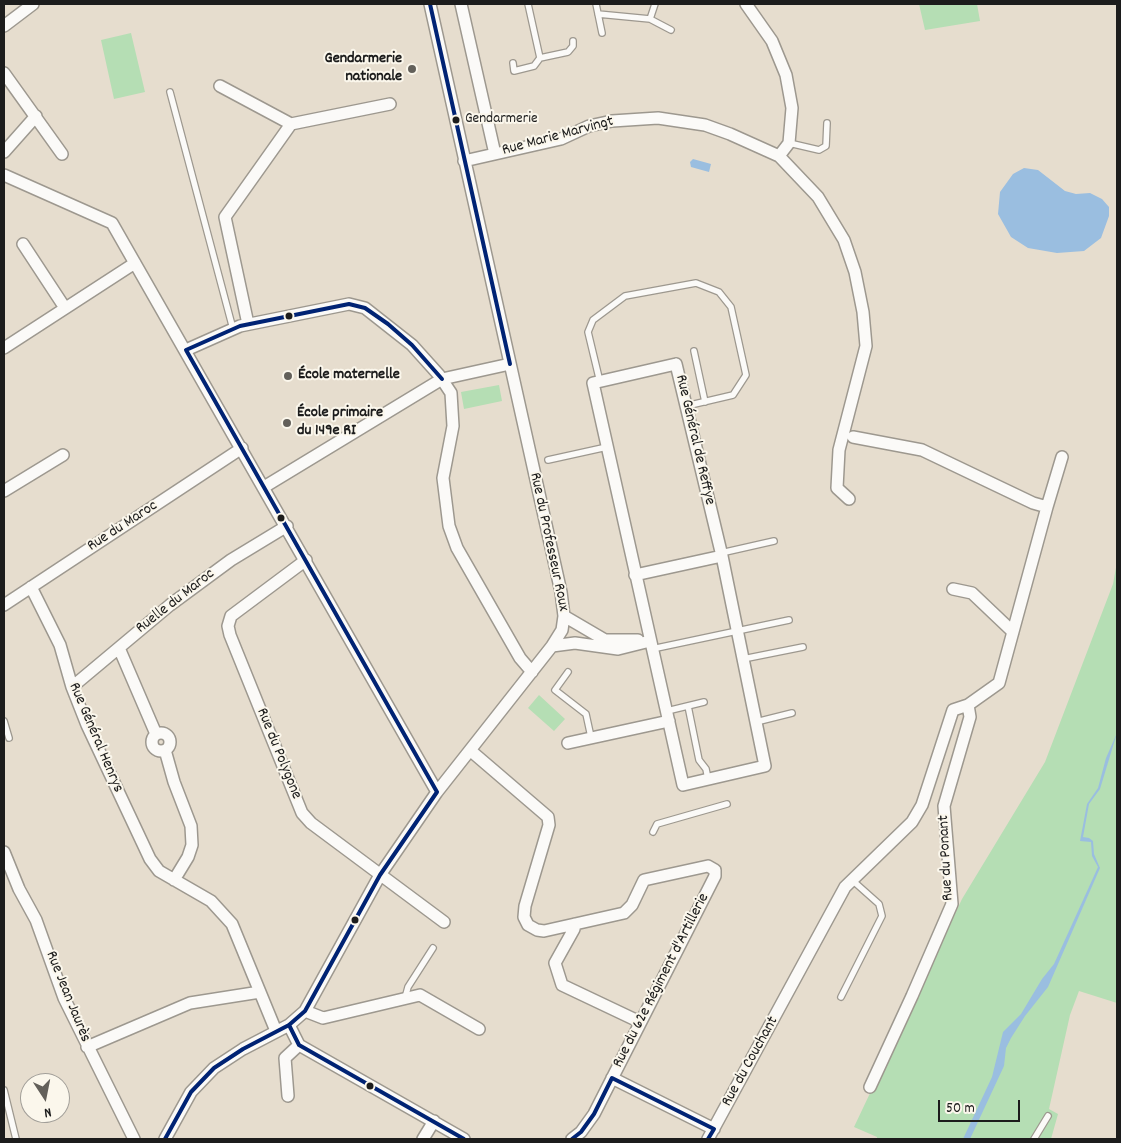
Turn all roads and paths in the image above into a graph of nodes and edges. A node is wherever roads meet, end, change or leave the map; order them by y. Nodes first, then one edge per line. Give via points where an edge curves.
1 (33, 4) edge
2 (430, 4) edge
3 (461, 4) edge
4 (528, 4) edge
5 (596, 4) edge
6 (655, 4) edge
7 (746, 4) edge
8 (598, 14) junction
9 (650, 19) junction
10 (4, 26) edge
11 (672, 30) dead end
12 (602, 33) dead end
13 (573, 42) dead end
14 (540, 58) junction
15 (513, 63) dead end
16 (4, 73) edge
17 (220, 86) dead end
18 (170, 92) dead end
19 (390, 104) dead end
20 (36, 116) junction
21 (827, 123) dead end
22 (291, 124) junction
23 (789, 143) junction
24 (4, 152) edge
25 (62, 154) dead end
26 (495, 154) junction
27 (779, 156) junction
28 (464, 161) junction
29 (4, 175) edge
30 (23, 244) dead end
31 (135, 263) junction
32 (64, 308) junction
33 (248, 324) junction
34 (233, 329) junction
35 (4, 348) edge
36 (186, 350) junction
37 (694, 350) dead end
38 (510, 364) junction
39 (442, 379) junction
40 (600, 382) junction
41 (705, 402) junction
42 (686, 406) junction
43 (853, 437) dead end
44 (607, 447) junction
45 (242, 448) junction
46 (63, 455) dead end
47 (1062, 457) dead end
48 (548, 460) dead end
49 (264, 487) junction
50 (4, 491) edge
51 (849, 499) dead end
52 (1047, 507) junction
53 (287, 526) junction
54 (774, 541) dead end
55 (722, 554) junction
56 (306, 560) junction
57 (635, 575) junction
58 (31, 587) junction
59 (953, 589) dead end
60 (4, 604) edge
61 (564, 616) junction
62 (789, 620) dead end
63 (738, 631) junction
64 (1013, 632) junction
65 (651, 645) junction
66 (552, 646) junction
67 (803, 647) dead end
68 (120, 648) junction
69 (743, 659) junction
70 (532, 672) junction
71 (568, 672) dead end
72 (72, 687) junction
73 (704, 702) dead end
74 (688, 706) junction
75 (968, 706) junction
76 (792, 713) dead end
77 (668, 716) junction
78 (4, 721) edge
79 (756, 722) junction
80 (591, 737) junction
81 (9, 738) dead end
82 (568, 743) dead end
83 (471, 750) junction
84 (708, 779) junction
85 (438, 792) junction
86 (727, 804) dead end
87 (653, 832) dead end
88 (4, 852) edge
89 (380, 874) junction
90 (174, 880) junction
91 (852, 880) junction
92 (444, 922) dead end
93 (575, 924) junction
94 (433, 948) dead end
95 (793, 984) joint
96 (260, 992) junction
97 (841, 997) dead end
98 (405, 998) junction
99 (305, 1011) junction
100 (640, 1022) junction
101 (289, 1025) junction
102 (479, 1029) dead end
103 (276, 1031) junction
104 (299, 1045) junction
105 (87, 1047) junction
106 (612, 1078) junction
107 (870, 1087) dead end
108 (4, 1090) edge
109 (288, 1096) dead end
110 (1048, 1116) dead end
111 (434, 1122) junction
112 (711, 1134) edge
113 (16, 1139) edge
114 (134, 1139) edge
115 (165, 1139) edge
116 (423, 1139) edge
117 (464, 1139) edge
118 (572, 1139) edge
119 (1034, 1139) edge

1 - 10 street
2 - 28 street, Rue du Professeur Roux
3 - 26 street
4 - 14 lane
5 - 8 lane
6 - 9 lane
7 - 23 street via 772,41 786,75 792,108
8 - 9 lane
8 - 12 lane
9 - 11 lane
13 - 14 lane via 568,52
14 - 15 lane via 534,66 514,70
16 - 20 street
17 - 22 street
18 - 34 lane
19 - 22 street
20 - 24 street
20 - 25 street
21 - 23 lane via 826,146 819,150
22 - 33 street via 225,217
23 - 27 street
26 - 27 street, Rue Marie Marvingt via 561,139 612,120 658,118 730,134
26 - 28 street, Rue Marie Marvingt
27 - 51 street, Rue Marie Marvingt via 818,197 844,240 855,272 866,346 839,450 838,488
28 - 38 street, Rue du Professeur Roux
29 - 31 street via 112,223
30 - 32 street
31 - 32 street
31 - 36 street
32 - 35 street
33 - 34 street
33 - 39 street via 349,304 365,308 412,346
34 - 36 street
36 - 45 street
37 - 41 lane
38 - 39 street
38 - 61 street, Rue du Professeur Roux
39 - 49 street
39 - 70 street via 451,393 453,426 443,478 449,526 457,548 520,658
40 - 41 lane via 588,332 593,320 625,296 696,283 720,292 731,308 746,375 733,396
40 - 42 street, Rue Général de Reffye via 676,364
40 - 44 street, Rue Général de Reffye via 593,383
41 - 42 lane
42 - 55 street, Rue Général de Reffye
43 - 52 street via 922,450
44 - 48 lane
44 - 57 street, Rue Général de Reffye
45 - 49 street
45 - 58 street, Rue du Maroc
46 - 50 street
47 - 52 street, Rue du Ponant
49 - 53 street
52 - 64 street, Rue du Ponant
53 - 56 street
53 - 68 street, Ruelle du Maroc via 231,560
54 - 55 lane
55 - 57 street
55 - 63 street, Rue Général de Reffye
56 - 85 street
56 - 89 street, Rue du Polygone via 230,616 230,635 302,813
57 - 65 street, Rue Général de Reffye
58 - 60 street, Rue du Maroc
58 - 72 street, Rue Général Henrys via 60,645
59 - 64 street via 972,593
61 - 65 street via 606,640
61 - 66 street, Rue du Professeur Roux via 562,630
62 - 63 lane
63 - 65 lane
63 - 69 street, Rue Général de Reffye
64 - 75 street, Rue du Ponant via 999,683
65 - 66 street via 618,649 575,643
65 - 77 street, Rue Général de Reffye
66 - 70 street, Rue du Professeur Roux
67 - 69 lane
68 - 72 street, Ruelle du Maroc
68 - 90 street via 156,734 166,734 169,738 165,750 191,826 190,851
69 - 79 street, Rue Général de Reffye
70 - 83 street, Rue du Professeur Roux
71 - 80 lane via 555,690 586,714
72 - 90 street, Rue Général Henrys via 150,859 159,871
73 - 74 lane
74 - 77 lane
74 - 84 lane via 699,760
75 - 91 street, Rue du Ponant via 954,710 922,805 912,822
75 - 107 street, Rue du Ponant via 970,717 944,806 952,904
76 - 79 lane
77 - 80 street
77 - 84 street, Rue Général de Reffye via 683,785
78 - 81 lane
79 - 84 street, Rue Général de Reffye via 766,766
80 - 82 street
83 - 85 street, Rue du Professeur Roux
83 - 93 street via 548,817 549,825 525,906 524,917 528,925 544,931
85 - 89 street, Rue du Professeur Roux
86 - 87 lane via 657,824
88 - 105 street, Rue Jean Jaurès via 36,920 64,998
89 - 92 street, Rue du Polygone
89 - 99 street, Rue du Professeur Roux
90 - 96 street, Rue Général Henrys via 211,901 232,924
91 - 95 street, Rue du Ponant via 845,887
91 - 97 lane via 879,904 882,916
93 - 100 street via 555,964 562,985
93 - 100 street, Rue du 62e Régiment d'Artillerie via 624,913 632,905 644,880 708,866 714,870 715,876
94 - 98 lane via 408,986
95 - 112 street, Rue du Couchant
96 - 103 street, Rue Général Henrys
96 - 105 street via 190,1003
98 - 99 street via 323,1018
98 - 102 street via 420,995
99 - 101 street, Rue du Professeur Roux
100 - 106 street, Rue du 62e Régiment d'Artillerie
101 - 103 street, Rue du Professeur Roux
101 - 104 street
103 - 115 street, Rue du Professeur Roux via 214,1068 191,1092
104 - 109 street via 285,1058
104 - 111 street
105 - 114 street, Rue Jean Jaurès
106 - 112 street
106 - 118 street, Rue du 62e Régiment d'Artillerie via 594,1114
108 - 113 lane
110 - 119 lane
111 - 116 street
111 - 117 street

